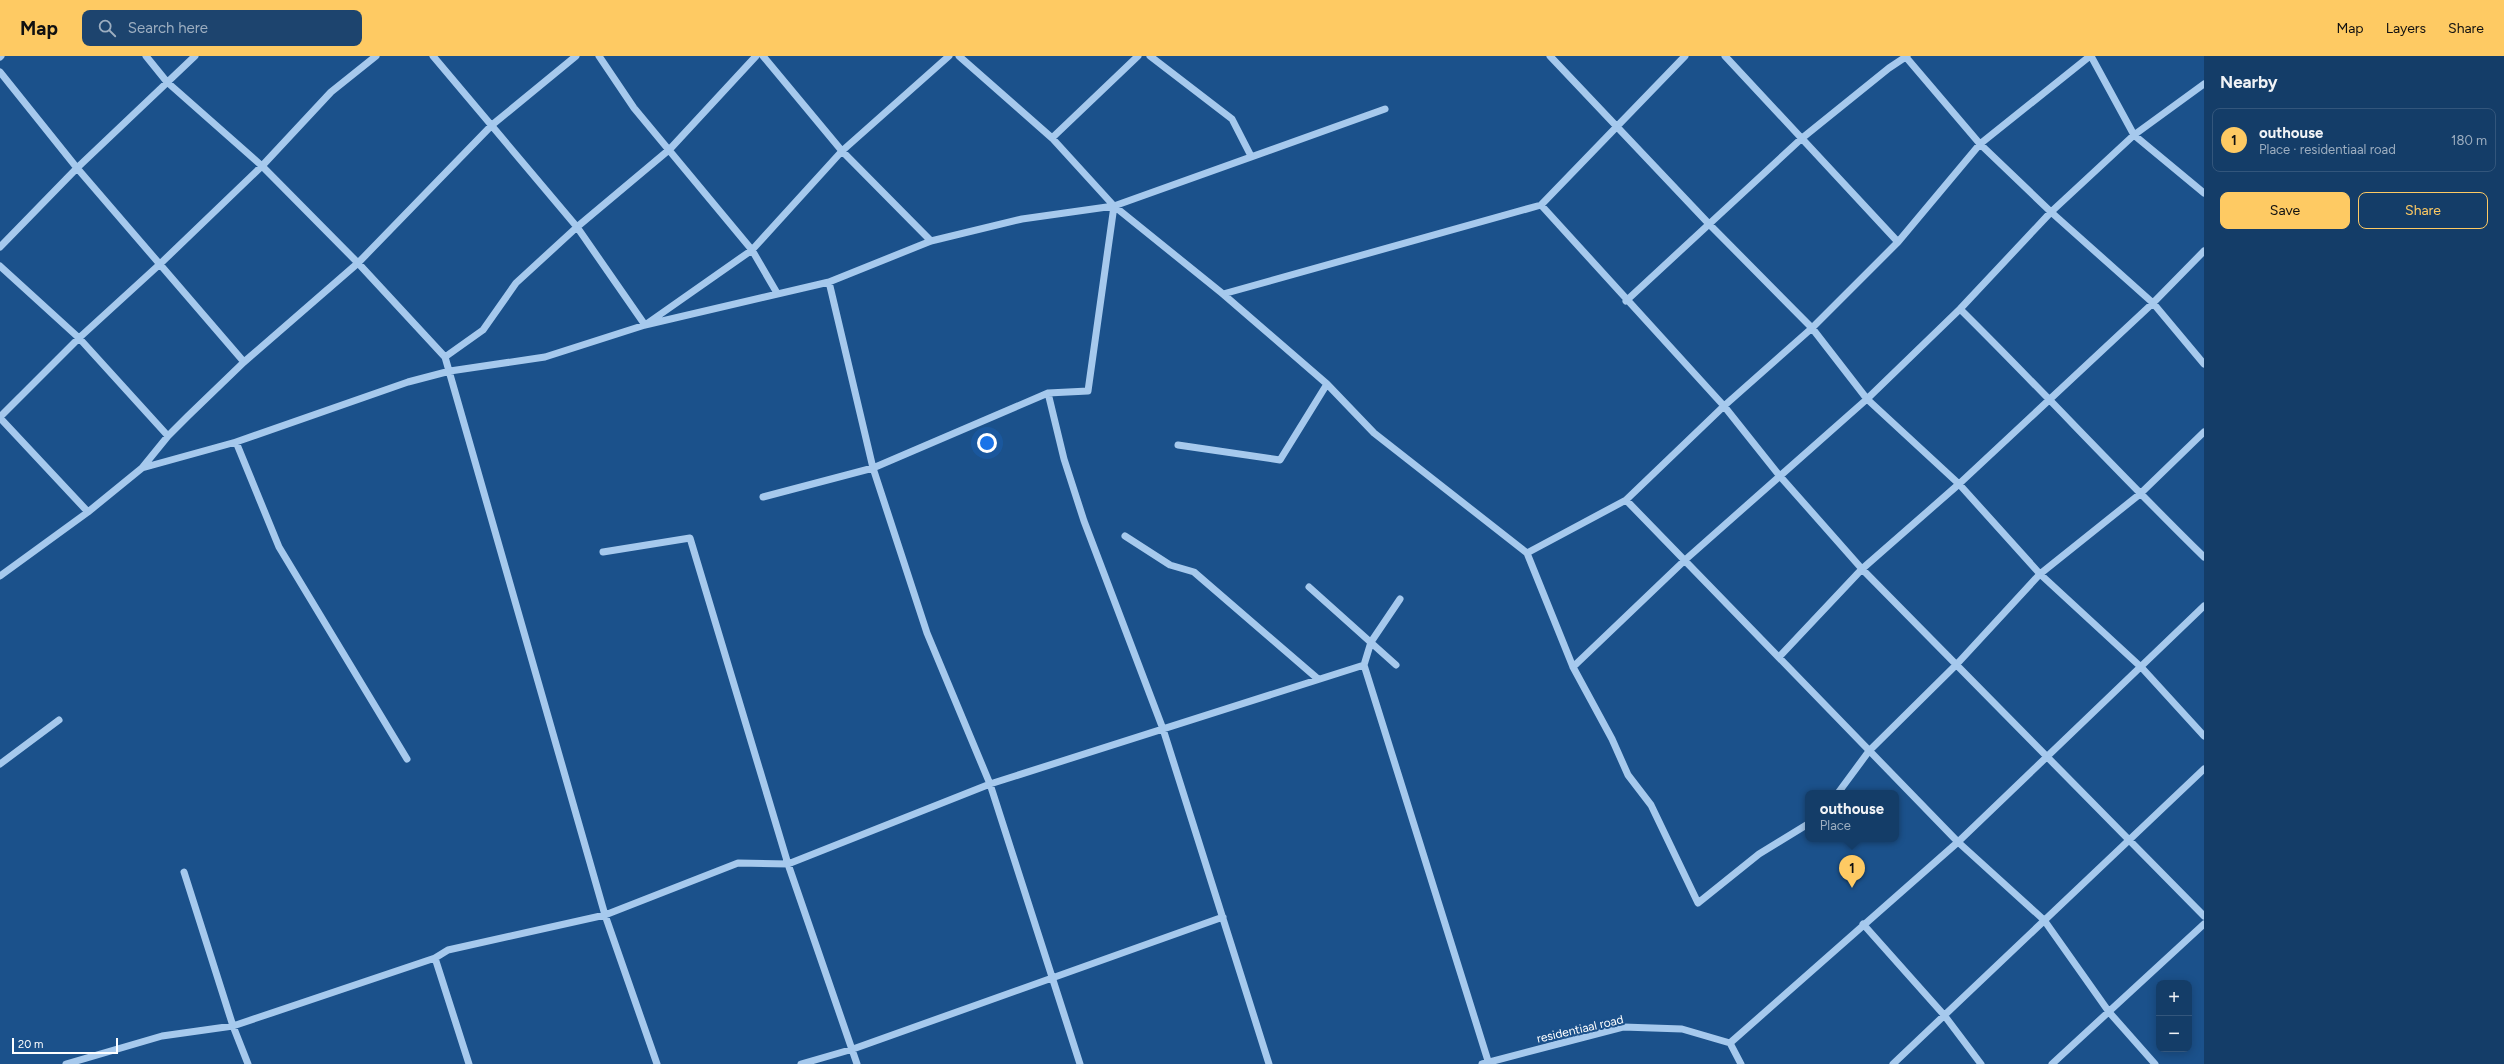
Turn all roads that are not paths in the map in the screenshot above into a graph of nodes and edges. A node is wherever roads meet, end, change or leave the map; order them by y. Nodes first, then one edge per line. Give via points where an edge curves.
1 (146, 56) edge
2 (195, 56) edge
3 (376, 56) edge
4 (433, 56) edge
5 (576, 56) edge
6 (599, 56) edge
7 (756, 56) edge
8 (763, 56) edge
9 (949, 56) edge
10 (959, 56) edge
11 (1138, 56) edge
12 (1150, 56) edge
13 (1550, 56) edge
14 (1685, 56) edge
15 (1725, 56) edge
16 (1906, 56) edge
17 (2091, 56) edge
18 (0, 72) edge
19 (167, 82) junction
20 (2204, 84) edge
21 (1384, 109) dead end
22 (492, 125) junction
23 (1616, 126) junction
24 (2134, 134) junction
25 (1052, 138) junction
26 (1801, 139) junction
27 (1980, 144) junction
28 (670, 149) junction
29 (842, 151) junction
30 (1252, 156) junction
31 (262, 166) junction
32 (77, 168) junction
33 (2204, 193) edge
34 (1541, 205) junction
35 (1114, 206) junction
36 (2051, 212) junction
37 (1710, 225) junction
38 (577, 227) junction
39 (931, 241) junction
40 (1898, 242) junction
41 (0, 247) edge
42 (752, 250) junction
43 (2204, 251) edge
44 (358, 263) junction
45 (160, 264) junction
46 (0, 266) edge
47 (828, 282) junction
48 (777, 293) junction
49 (1224, 294) junction
50 (1626, 301) junction
51 (2153, 304) junction
52 (1960, 309) junction
53 (645, 324) junction
54 (1812, 328) junction
55 (79, 338) junction
56 (445, 357) junction
57 (244, 362) junction
58 (2204, 364) edge
59 (450, 371) junction
60 (1327, 384) junction
61 (1048, 393) junction
62 (2050, 398) junction
63 (1867, 399) junction
64 (1724, 406) junction
65 (0, 418) edge
66 (2204, 432) edge
67 (168, 436) junction
68 (236, 442) junction
69 (1178, 445) dead end
70 (142, 468) junction
71 (873, 468) junction
72 (1779, 475) junction
73 (1959, 484) junction
74 (2140, 494) junction
75 (764, 497) dead end
76 (1626, 500) junction
77 (88, 512) junction
78 (1125, 536) dead end
79 (603, 552) dead end
80 (1527, 553) junction
81 (2204, 557) edge
82 (1685, 560) junction
83 (1862, 569) junction
84 (2040, 574) junction
85 (0, 576) edge
86 (1309, 587) dead end
87 (1400, 599) dead end
88 (2204, 606) edge
89 (1371, 642) junction
90 (1779, 657) junction
91 (1957, 664) junction
92 (1364, 665) junction
93 (1396, 665) dead end
94 (1573, 667) junction
95 (2142, 668) junction
96 (1318, 679) junction
97 (59, 720) dead end
98 (1163, 729) junction
99 (2204, 736) edge
100 (1869, 751) junction
101 (2048, 756) junction
102 (407, 759) dead end
103 (0, 764) edge
104 (2204, 769) edge
105 (990, 784) junction
106 (1840, 790) edge
107 (1805, 826) edge
108 (2130, 839) junction
109 (1958, 842) junction
110 (788, 864) junction
111 (184, 872) dead end
112 (605, 915) junction
113 (2204, 916) edge
114 (1223, 917) junction
115 (2044, 920) junction
116 (1863, 924) junction
117 (2204, 924) edge
118 (435, 958) junction
119 (1052, 978) junction
120 (2109, 1012) junction
121 (1944, 1015) junction
122 (233, 1026) junction
123 (1730, 1042) junction
124 (853, 1049) junction
125 (1487, 1063) edge
126 (66, 1064) edge
127 (248, 1064) edge
128 (469, 1064) edge
129 (657, 1064) edge
130 (801, 1064) edge
131 (857, 1064) edge
132 (1080, 1064) edge
133 (1269, 1064) edge
134 (1741, 1064) edge
135 (1893, 1064) edge
136 (1981, 1064) edge
137 (2052, 1064) edge
138 (2155, 1064) edge

1 - 19 street
2 - 19 street
3 - 31 street via 331,92
4 - 22 street
5 - 22 street
6 - 28 street via 634,108
7 - 28 street
8 - 29 street
9 - 29 street
10 - 25 street
11 - 25 street
12 - 30 street via 1232,119
13 - 23 street
14 - 23 street
15 - 26 street
16 - 26 street
16 - 27 street
17 - 24 street
17 - 27 street
18 - 32 street
19 - 31 street
19 - 32 street
20 - 24 street
21 - 30 street
22 - 38 street
22 - 44 street
23 - 34 street
23 - 37 street
24 - 33 street
24 - 36 street
25 - 35 street
26 - 37 street
26 - 40 street
27 - 36 street
27 - 40 street
28 - 38 street
28 - 42 street
29 - 39 street
29 - 42 street
30 - 35 street
31 - 44 street
31 - 45 street
32 - 41 street
32 - 45 street
34 - 49 street
34 - 50 street
35 - 39 street via 1022,219
35 - 49 street
35 - 61 street via 1088,392
36 - 51 street
36 - 52 street
37 - 50 street
37 - 54 street
38 - 53 street
38 - 56 street via 516,283 483,330
39 - 47 street
40 - 54 street
42 - 48 street
42 - 53 street
43 - 51 street
44 - 56 street
44 - 57 street
45 - 55 street
45 - 57 street
46 - 55 street
47 - 48 street
47 - 71 street
48 - 53 street
49 - 60 street
50 - 64 street
51 - 58 street
51 - 62 street
52 - 62 street
52 - 63 street
53 - 59 street via 545,357
54 - 63 street
54 - 64 street
55 - 65 street
55 - 67 street
56 - 59 street
57 - 67 street
59 - 68 street via 408,382
59 - 112 street
60 - 69 street via 1280,460
60 - 80 street via 1374,433
61 - 71 street
61 - 98 street via 1064,459 1084,521
62 - 73 street
62 - 74 street
63 - 72 street
63 - 73 street
64 - 72 street
64 - 76 street
65 - 77 street
66 - 74 street
67 - 70 street
68 - 70 street
68 - 102 street via 278,547
70 - 77 street
71 - 75 street
71 - 105 street via 926,633
72 - 82 street
72 - 83 street
73 - 83 street
73 - 84 street
74 - 81 street
74 - 84 street
76 - 80 street
76 - 82 street
77 - 85 street
78 - 96 street via 1170,565 1194,572
79 - 110 street via 690,538
80 - 94 street
82 - 90 street
82 - 94 street
83 - 90 street
83 - 91 street
84 - 91 street
84 - 95 street
86 - 89 street
87 - 89 street
88 - 95 street
89 - 92 street
89 - 93 street
90 - 100 street
91 - 100 street
91 - 101 street
92 - 96 street
92 - 125 street
94 - 107 street via 1612,739 1628,775 1651,805 1698,903 1759,854
95 - 99 street
95 - 101 street
96 - 98 street
97 - 103 street
98 - 105 street
98 - 114 street
100 - 106 street
100 - 109 street
101 - 108 street
101 - 109 street
104 - 108 street
105 - 110 street
105 - 119 street
108 - 113 street
108 - 115 street
109 - 115 street
109 - 116 street
110 - 112 street via 738,863
110 - 124 street
111 - 122 street
112 - 118 street via 448,950
112 - 129 street
114 - 119 street
114 - 133 street
115 - 120 street
115 - 121 street
116 - 121 street
116 - 123 street
117 - 120 street
118 - 122 street
118 - 128 street
119 - 124 street
119 - 132 street
120 - 137 street
120 - 138 street
121 - 135 street
121 - 136 street
122 - 126 street via 162,1036
122 - 127 street
123 - 125 street, residentiaal road via 1682,1029 1623,1028
123 - 134 street
124 - 130 street
124 - 131 street

